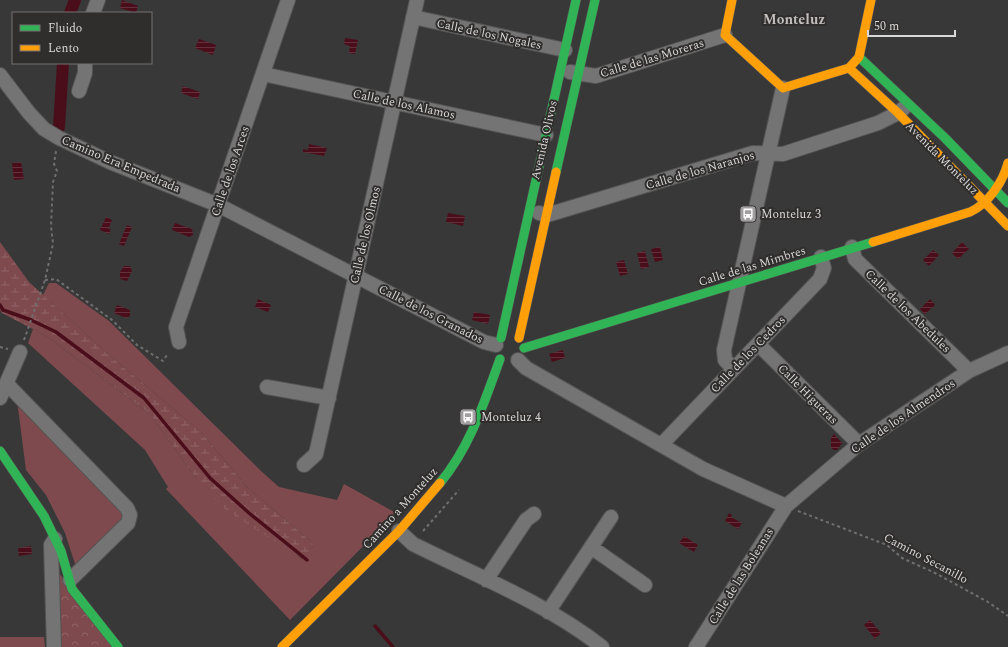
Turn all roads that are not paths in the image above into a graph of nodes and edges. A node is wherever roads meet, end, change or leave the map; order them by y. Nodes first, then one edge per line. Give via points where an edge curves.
1 (98, 0) edge
2 (288, 0) edge
3 (417, 0) edge
4 (576, 0) edge
5 (595, 0) edge
6 (732, 0) edge
7 (871, 0) edge
8 (93, 12) edge
9 (413, 17) junction
10 (725, 35) junction
11 (565, 50) junction
12 (859, 57) junction
13 (85, 64) edge
14 (849, 68) junction
15 (560, 69) junction
16 (263, 74) junction
17 (578, 74) junction
18 (0, 75) edge
19 (783, 88) junction
20 (79, 91) dead end
21 (396, 102) junction
22 (909, 104) junction
23 (898, 113) junction
24 (546, 135) junction
25 (767, 153) junction
26 (1007, 169) edge
27 (994, 188) junction
28 (985, 202) junction
29 (1008, 203) edge
30 (218, 205) junction
31 (528, 211) junction
32 (547, 215) junction
33 (1008, 226) edge
34 (852, 247) junction
35 (821, 257) junction
36 (356, 277) junction
37 (740, 282) junction
38 (519, 338) junction
39 (179, 342) dead end
40 (499, 342) junction
41 (758, 344) junction
42 (20, 352) road end
43 (1008, 353) edge
44 (521, 354) junction
45 (500, 359) junction
46 (733, 368) junction
47 (970, 371) junction
48 (7, 384) junction
49 (267, 387) dead end
50 (0, 398) edge
51 (329, 398) junction
52 (859, 444) junction
53 (661, 445) junction
54 (0, 451) edge
55 (304, 465) dead end
56 (786, 506) junction
57 (534, 514) dead end
58 (612, 517) dead end
59 (405, 532) junction
60 (55, 539) junction
61 (592, 547) junction
62 (70, 580) junction
63 (486, 580) junction
64 (645, 585) dead end
65 (343, 600) dead end
66 (548, 612) junction
67 (54, 647) edge
68 (118, 647) edge
69 (282, 647) edge
70 (602, 647) edge
71 (696, 647) edge

1 - 8 street
2 - 16 street, Calle de los Arces
3 - 9 street, Calle de los Olmos
4 - 11 street, Avenida Olivos
5 - 17 street, Avenida Olivos
6 - 10 street
7 - 12 street
9 - 11 street, Calle de los Nogales
9 - 21 street, Calle de los Olmos
10 - 17 street, Calle de las Moreras via 596,76
10 - 19 street
11 - 15 street, Avenida Olivos
12 - 14 street
12 - 22 street, Avenida Monteluz
13 - 20 street
14 - 19 street
14 - 23 street, Avenida Monteluz
15 - 17 street
15 - 24 street, Avenida Olivos
16 - 21 street, Calle de los Alamos
16 - 30 street, Calle de los Arces
17 - 32 street, Avenida Olivos
18 - 30 street, Camino Era Empedrada via 29,113 44,129 59,138 110,162
19 - 25 street
21 - 24 street, Calle de los Alamos
21 - 36 street, Calle de los Olmos
22 - 23 street, Avenida Monteluz
22 - 27 street, Avenida Monteluz
23 - 25 street, Calle de los Naranjos via 878,123 783,154
23 - 28 street, Avenida Monteluz
24 - 31 street, Avenida Olivos
25 - 32 street, Calle de los Naranjos via 753,153
25 - 37 street
26 - 27 street
27 - 28 street, Avenida Monteluz
27 - 29 street, Avenida Monteluz
28 - 33 street, Avenida Monteluz
28 - 34 street, Calle de las Mimbres via 970,212
30 - 36 street, Calle de los Granados
30 - 39 street, Calle de los Arces via 176,326
31 - 32 street
31 - 40 street, Avenida Olivos
32 - 38 street, Avenida Olivos
34 - 35 street, Calle de las Mimbres
34 - 47 street, Calle de los Abedules via 855,259
35 - 37 street, Calle de las Mimbres
35 - 41 street, Calle de los Cedros via 824,268 820,279
36 - 40 street, Calle de los Granados via 484,342
36 - 51 street, Calle de los Olmos
37 - 44 street, Calle de las Mimbres
37 - 46 street via 724,350 725,360
38 - 40 street via 511,335
38 - 44 street
40 - 45 street via 496,353
41 - 46 street, Calle de los Cedros
41 - 52 street, Calle Higueras
42 - 48 street
43 - 47 street, Calle de los Almendros
44 - 45 street via 509,363
44 - 53 street via 526,368
45 - 59 street, Camino a Monteluz via 476,424 461,454
46 - 53 street, Calle de los Cedros
47 - 52 street, Calle de los Almendros
48 - 50 street
48 - 62 street via 127,508 130,515 128,523
49 - 51 street
51 - 55 street, Calle de los Olmos via 316,454
52 - 56 street, Calle de los Almendros
53 - 56 street via 703,469
54 - 60 street via 44,516
56 - 71 street, Calle de las Boleanas
57 - 63 street via 526,520
58 - 61 street
59 - 63 street via 413,544
59 - 65 street, Camino a Monteluz
59 - 69 street, Camino a Monteluz
60 - 62 street
60 - 67 street via 51,545
61 - 64 street
61 - 66 street
62 - 68 street via 72,589
63 - 66 street
66 - 70 street

